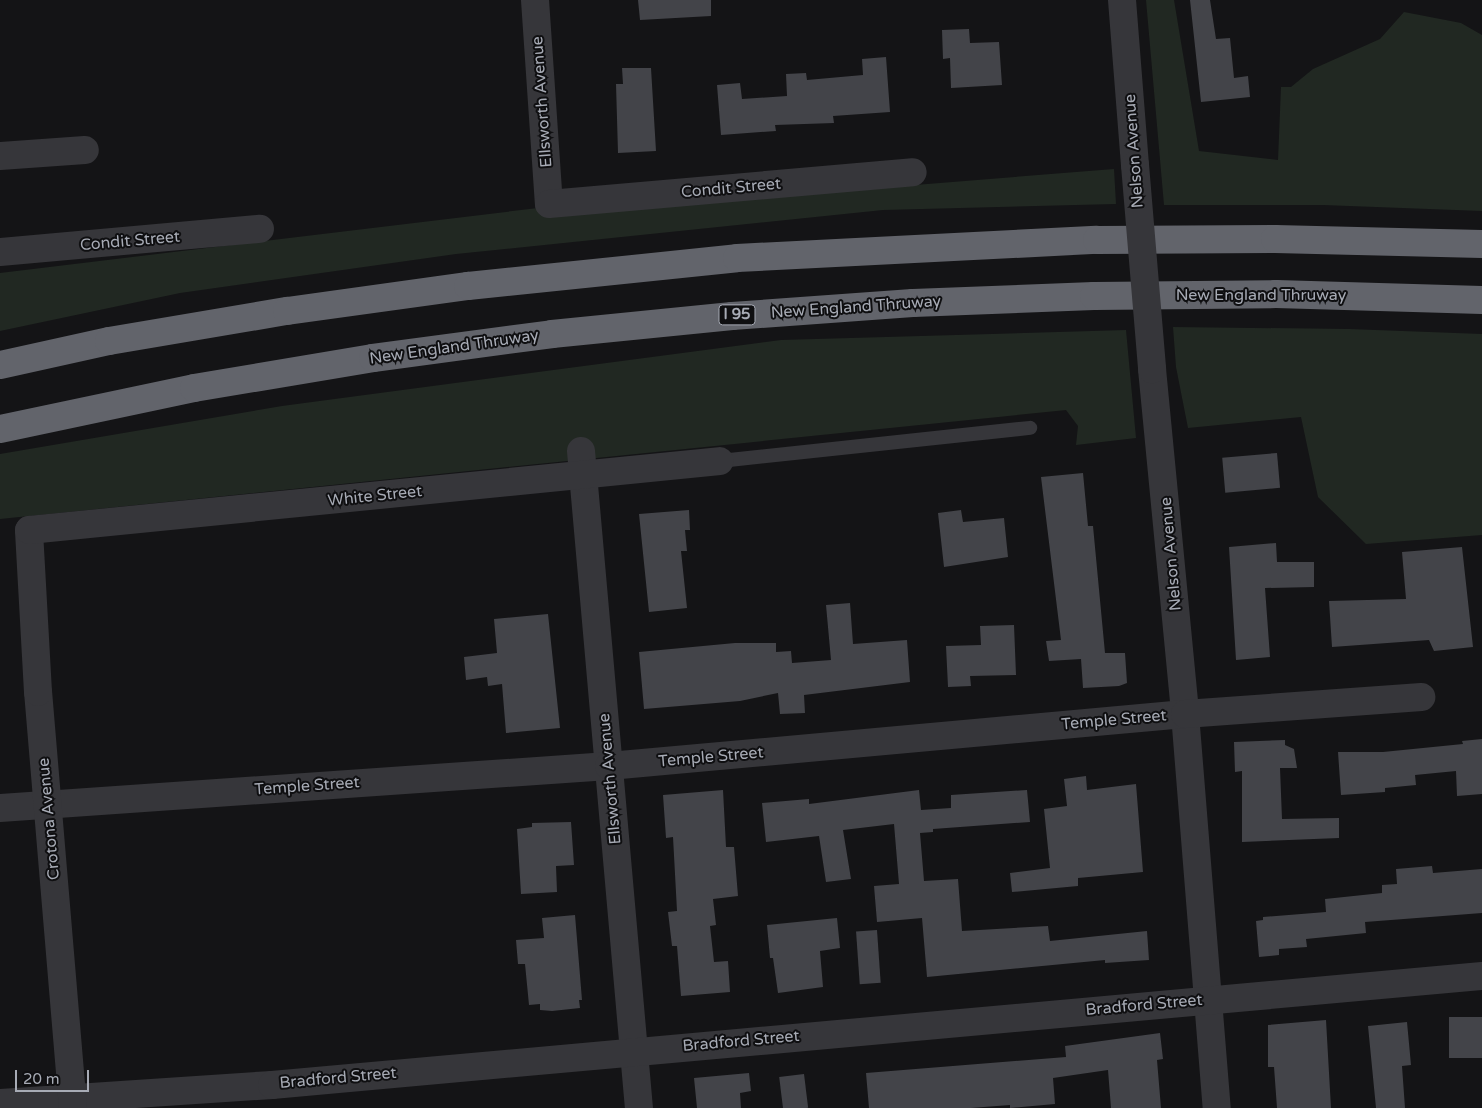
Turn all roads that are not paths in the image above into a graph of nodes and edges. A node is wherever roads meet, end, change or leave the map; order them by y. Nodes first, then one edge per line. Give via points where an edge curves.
1 (536, 0) edge
2 (1122, 0) edge
3 (85, 150) dead end
4 (0, 156) edge
5 (912, 172) dead end
6 (549, 204) joint
7 (260, 230) dead end
8 (1482, 244) edge
9 (0, 252) edge
10 (1482, 300) edge
11 (0, 365) edge
12 (0, 428) edge
13 (1030, 428) dead end
14 (720, 461) joint
15 (582, 463) junction
16 (29, 530) joint
17 (1421, 697) dead end
18 (1185, 714) junction
19 (609, 766) junction
20 (48, 804) junction
21 (0, 808) edge
22 (1482, 976) edge
23 (1208, 999) junction
24 (634, 1050) junction
25 (0, 1103) edge
26 (72, 1103) edge
27 (639, 1108) edge
28 (1216, 1108) edge

1 - 6 street, Ellsworth Avenue
2 - 18 street, Nelson Avenue, bridge
3 - 4 street
5 - 6 street, Condit Street
7 - 9 street, Condit Street
8 - 11 highway via 1275,239 1107,240 989,243 737,258 468,286 287,311 109,341
10 - 12 highway, New England Thruway / I 95 via 1276,294 1094,296 913,302 732,316 552,334 373,358 185,390
13 - 14 lane
14 - 15 street, White Street
15 - 16 street, White Street
15 - 19 street, Ellsworth Avenue
16 - 20 street, Crotona Avenue
17 - 18 street, Temple Street
18 - 19 street, Temple Street
18 - 23 street, Nelson Avenue
19 - 20 street, Temple Street
19 - 24 street, Ellsworth Avenue
20 - 21 street, Temple Street
20 - 26 street, Crotona Avenue
22 - 23 street, Bradford Street
23 - 24 street, Bradford Street
23 - 28 street, Nelson Avenue
24 - 26 street, Bradford Street
24 - 27 street, Ellsworth Avenue
25 - 26 street, Bradford Street

